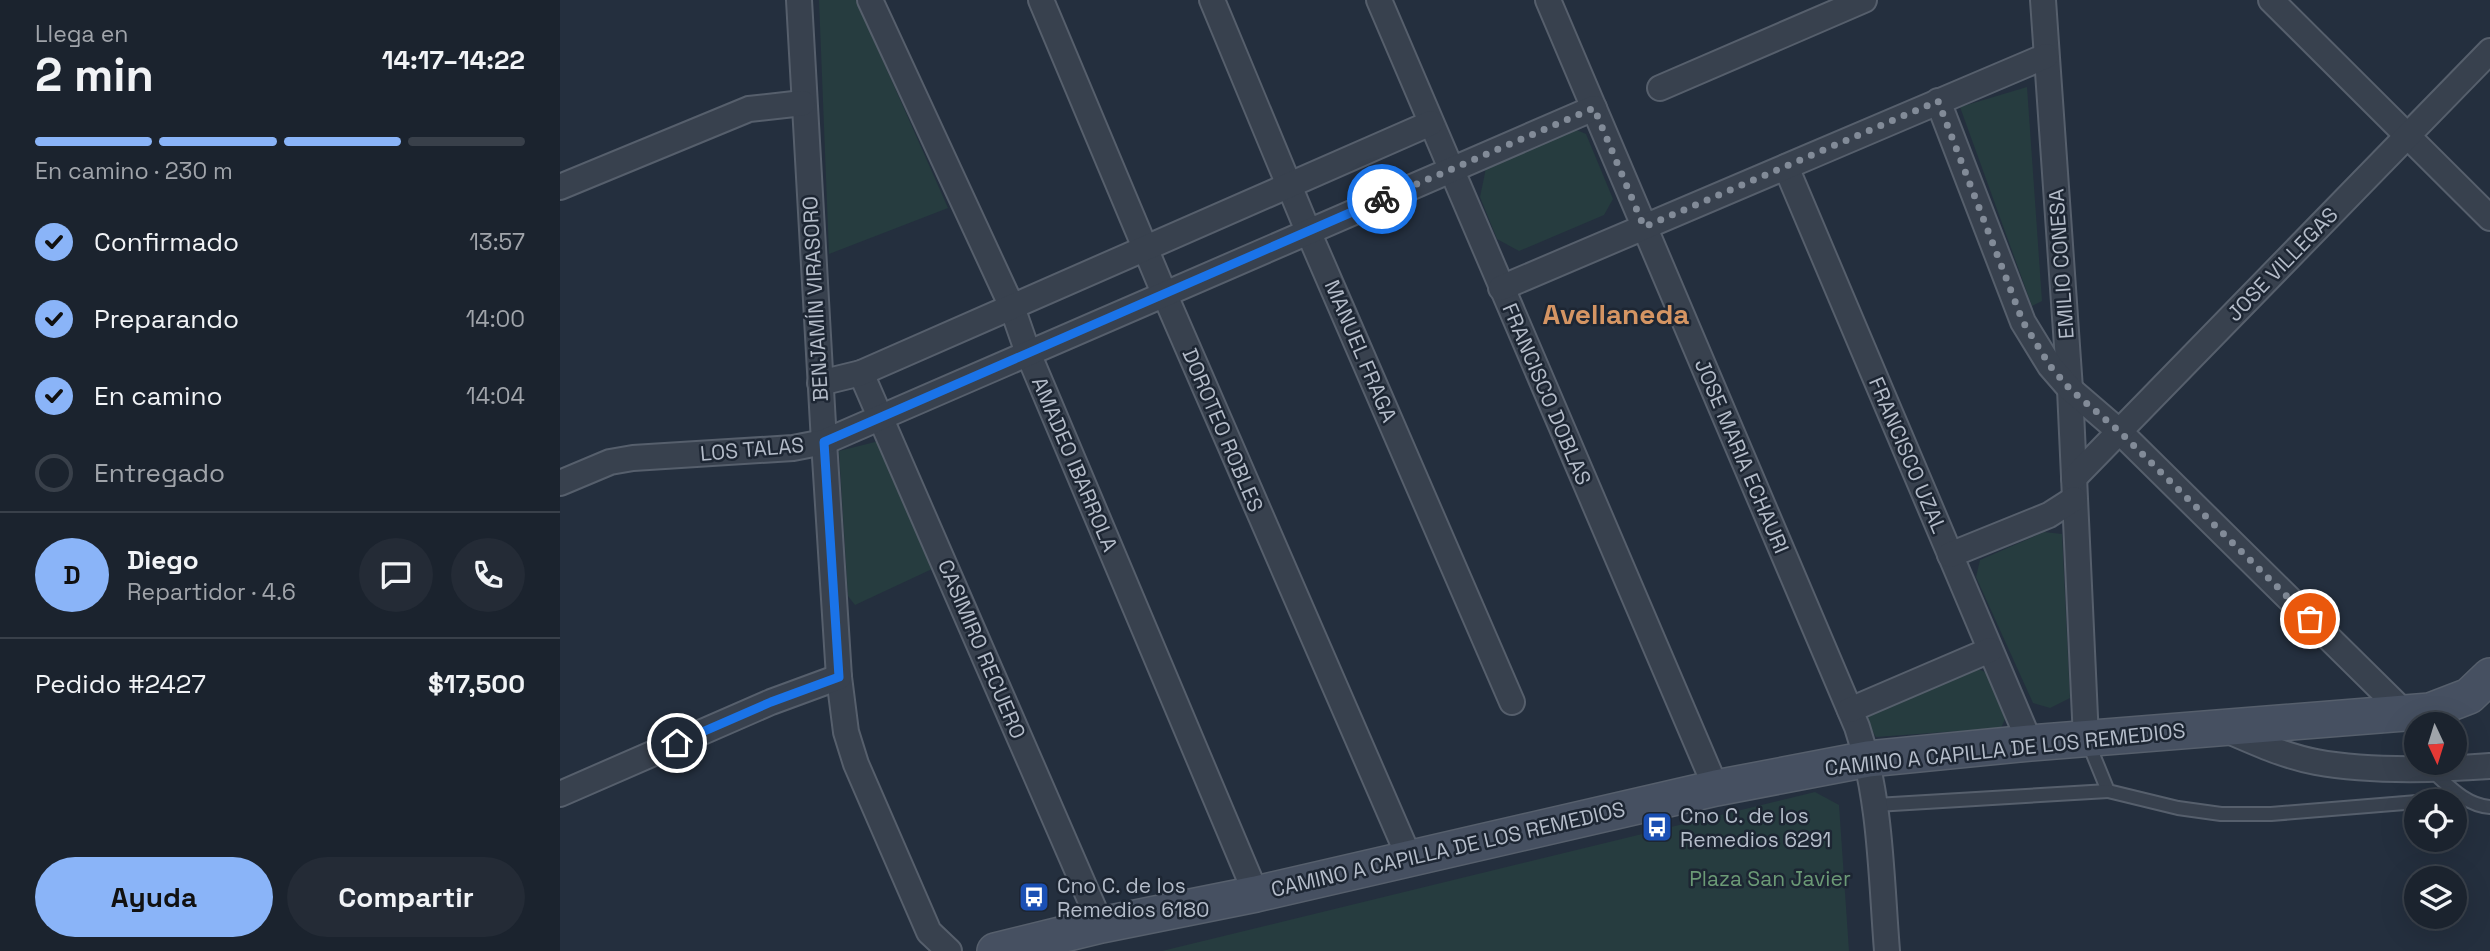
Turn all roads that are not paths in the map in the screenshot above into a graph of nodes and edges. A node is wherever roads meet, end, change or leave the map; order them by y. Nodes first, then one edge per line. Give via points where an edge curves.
1 (799, 0) edge
2 (870, 0) edge
3 (1041, 0) edge
4 (1212, 0) edge
5 (1379, 0) edge
6 (1548, 0) edge
7 (1864, 0) edge
8 (2043, 0) edge
9 (2271, 0) edge
10 (2490, 51) edge
11 (2046, 56) junction
12 (1660, 88) dead end
13 (1938, 101) junction
14 (803, 103) junction
15 (1594, 108) junction
16 (1431, 123) junction
17 (2407, 134) junction
18 (1786, 167) junction
19 (1452, 169) junction
20 (1289, 185) junction
21 (560, 187) edge
22 (2490, 218) edge
23 (1644, 227) junction
24 (1308, 230) junction
25 (1145, 248) junction
26 (1501, 288) junction
27 (1164, 293) junction
28 (1012, 307) junction
29 (1028, 353) junction
30 (861, 373) junction
31 (820, 383) junction
32 (2070, 389) junction
33 (881, 416) junction
34 (2120, 432) junction
35 (824, 442) junction
36 (560, 483) edge
37 (2074, 489) junction
38 (1950, 555) junction
39 (1990, 650) junction
40 (2490, 676) edge
41 (839, 677) junction
42 (1512, 702) dead end
43 (1850, 710) junction
44 (2417, 712) edge
45 (2404, 713) joint
46 (2220, 727) junction
47 (2086, 739) junction
48 (2030, 743) junction
49 (1868, 759) junction
50 (2490, 766) edge
51 (2468, 767) edge
52 (2404, 768) edge
53 (2437, 775) edge
54 (1716, 788) junction
55 (2453, 789) edge
56 (2108, 791) junction
57 (560, 794) edge
58 (2467, 800) edge
59 (2404, 803) edge
60 (1876, 805) junction
61 (2490, 807) edge
62 (1409, 857) junction
63 (1256, 894) junction
64 (1101, 925) junction
65 (949, 951) edge
66 (995, 951) edge
67 (1887, 951) edge

1 - 14 street, BENJAMÍN VIRASORO
2 - 28 street, AMADEO IBARROLA
3 - 25 street, DOROTEO ROBLES
4 - 20 street, MANUEL FRAGA
5 - 16 street, FRANCISCO DOBLAS
6 - 15 street, JOSE MARIA ECHAURI
7 - 12 street
8 - 11 street, EMILIO CONESA
9 - 17 street
10 - 17 street, JOSE VILLEGAS
11 - 13 street
11 - 32 street, EMILIO CONESA
13 - 18 street
13 - 32 street via 2023,322
14 - 21 street via 749,109
14 - 31 street, BENJAMÍN VIRASORO
15 - 19 street, LOS TALAS
15 - 23 street, JOSE MARIA ECHAURI
16 - 19 street, FRANCISCO DOBLAS
16 - 20 street
17 - 22 street
17 - 34 street, JOSE VILLEGAS
18 - 23 street
18 - 38 street, FRANCISCO UZAL
19 - 24 street, LOS TALAS
19 - 26 street, FRANCISCO DOBLAS
20 - 24 street, MANUEL FRAGA
20 - 25 street
23 - 26 street
23 - 43 street, JOSE MARIA ECHAURI
24 - 27 street, LOS TALAS
24 - 42 street, MANUEL FRAGA
25 - 27 street, DOROTEO ROBLES
25 - 28 street
26 - 54 street, FRANCISCO DOBLAS
27 - 29 street, LOS TALAS
27 - 62 street, DOROTEO ROBLES
28 - 29 street, AMADEO IBARROLA
28 - 30 street
29 - 33 street, LOS TALAS
29 - 63 street, AMADEO IBARROLA
30 - 31 street
30 - 33 street, CASIMIRO RECUERO
31 - 35 street, BENJAMÍN VIRASORO
32 - 34 street
32 - 37 street, EMILIO CONESA
33 - 35 street, LOS TALAS
33 - 64 street, CASIMIRO RECUERO
34 - 37 street, JOSE VILLEGAS
34 - 45 street
35 - 36 street, LOS TALAS via 634,458 610,462
35 - 41 street, BENJAMÍN VIRASORO
37 - 38 street, JOSE VILLEGAS via 2049,515
37 - 47 street, EMILIO CONESA
38 - 39 street, FRANCISCO UZAL
39 - 43 street
39 - 48 street, FRANCISCO UZAL
40 - 44 main road, CAMINO A CAPILLA DE LOS REMEDIOS via 2469,696
41 - 57 street
41 - 65 street, BENJAMÍN VIRASORO via 846,732 856,764 929,932
43 - 49 street, JOSE MARIA ECHAURI
45 - 46 main road, CAMINO A CAPILLA DE LOS REMEDIOS
46 - 47 main road, CAMINO A CAPILLA DE LOS REMEDIOS
46 - 52 street via 2270,750 2317,762
47 - 48 main road, CAMINO A CAPILLA DE LOS REMEDIOS
47 - 56 lane
48 - 49 main road, CAMINO A CAPILLA DE LOS REMEDIOS
49 - 54 main road, CAMINO A CAPILLA DE LOS REMEDIOS
49 - 60 street, JOSE MARIA ECHAURI
50 - 51 street
53 - 55 lane
54 - 62 main road, CAMINO A CAPILLA DE LOS REMEDIOS
56 - 59 lane via 2221,814
56 - 60 lane
58 - 61 lane
60 - 67 street, JOSE MARIA ECHAURI
62 - 63 main road, CAMINO A CAPILLA DE LOS REMEDIOS
63 - 64 main road, CAMINO A CAPILLA DE LOS REMEDIOS
64 - 66 main road, CAMINO A CAPILLA DE LOS REMEDIOS

